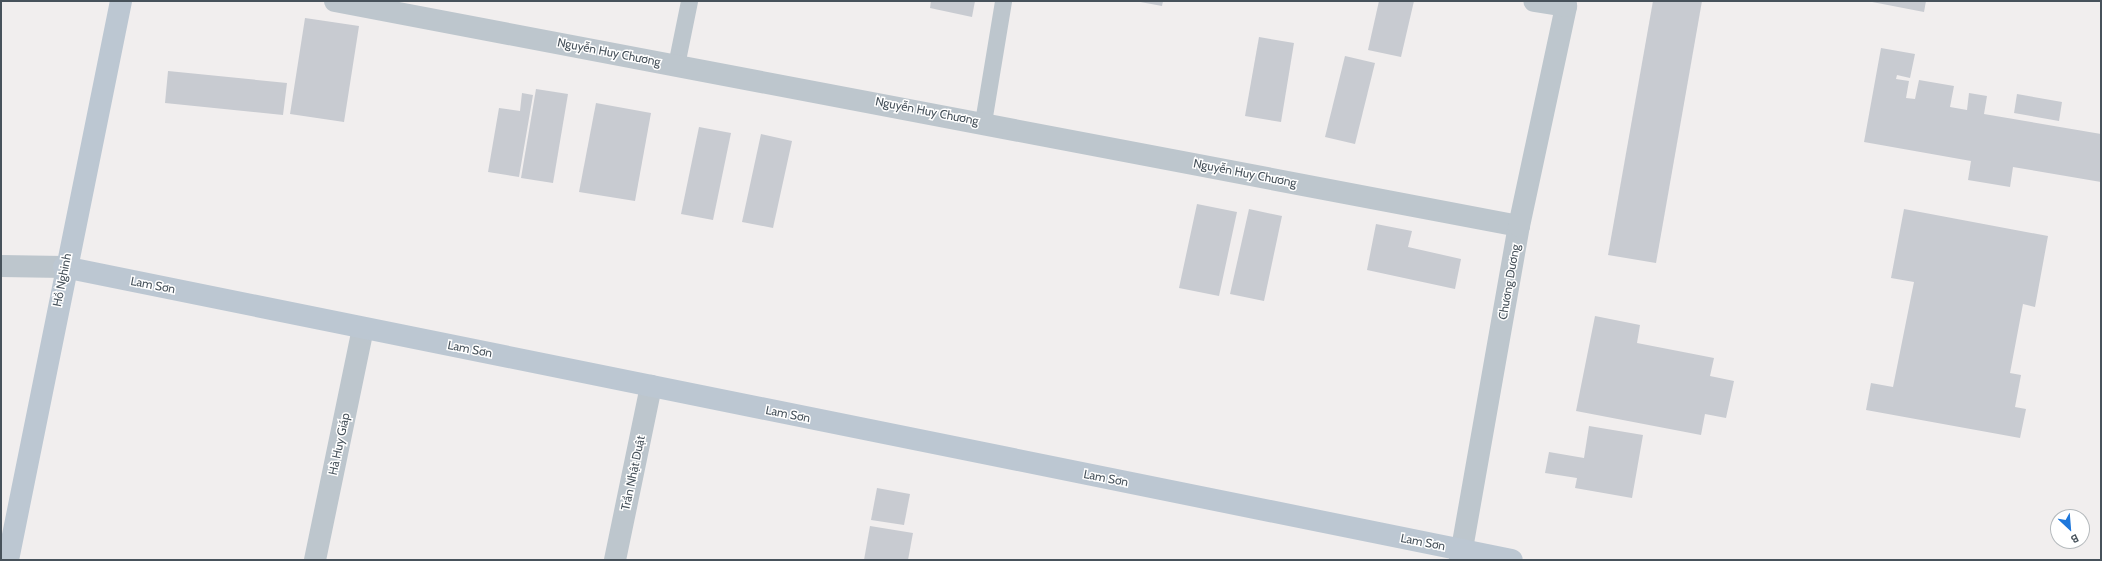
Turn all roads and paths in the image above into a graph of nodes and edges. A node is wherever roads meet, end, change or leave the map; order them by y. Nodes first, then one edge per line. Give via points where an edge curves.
1 (120, 1) edge
2 (335, 1) edge
3 (689, 1) edge
4 (1003, 1) edge
5 (1534, 1) edge
6 (676, 65) junction
7 (982, 122) junction
8 (1519, 226) junction
9 (1, 266) edge
10 (64, 267) junction
11 (363, 328) junction
12 (651, 386) junction
13 (1461, 555) edge
14 (8, 560) edge
15 (315, 560) edge
16 (615, 560) edge
17 (1512, 560) edge

1 - 10 street, Hồ Nghinh
2 - 6 street, Nguyễn Huy Chương
3 - 6 lane
4 - 7 lane
5 - 8 street, Chương Dương via 1566,6
6 - 7 street, Nguyễn Huy Chương
7 - 8 street, Nguyễn Huy Chương
8 - 13 street, Chương Dương
9 - 10 street
10 - 11 street, Lam Sơn
10 - 14 street, Hồ Nghinh
11 - 12 street, Lam Sơn
11 - 15 street, Hà Huy Giáp
12 - 13 street, Lam Sơn
12 - 16 street, Trần Nhật Duật
13 - 17 street, Lam Sơn

